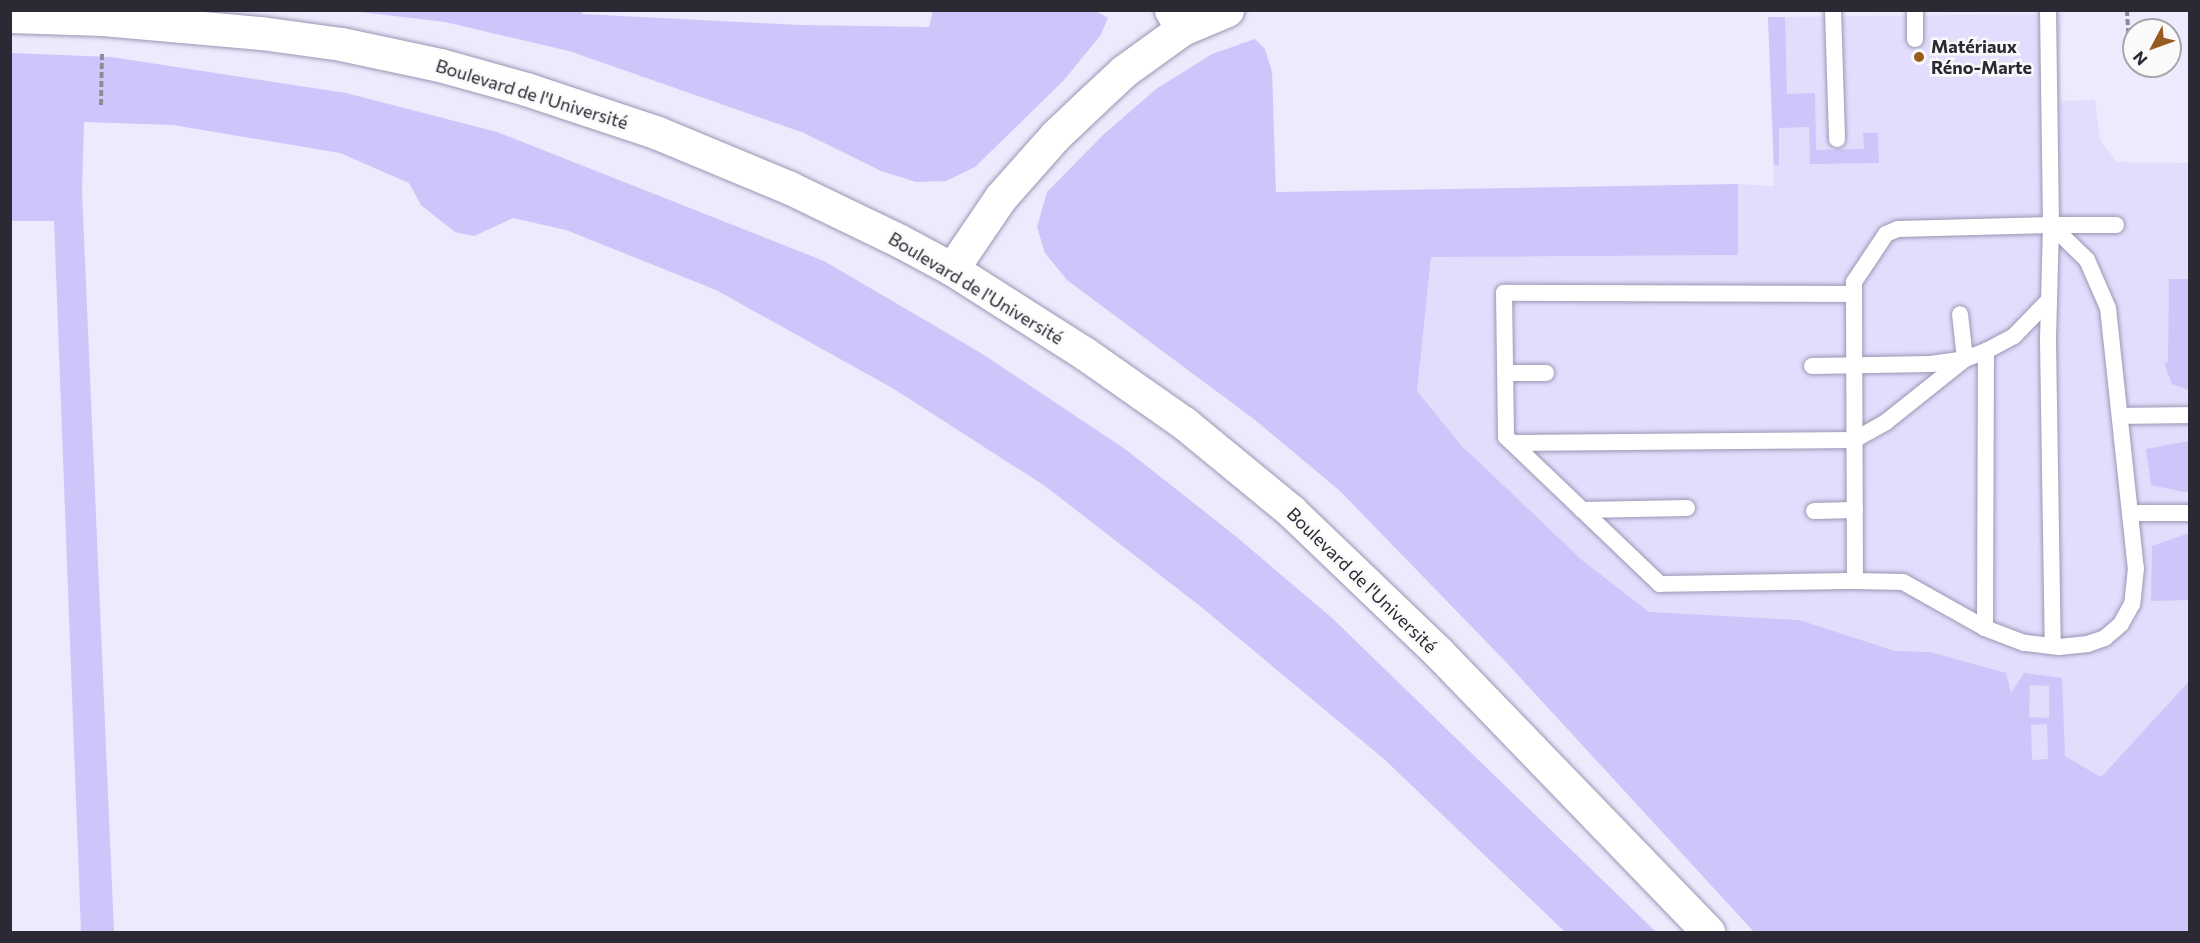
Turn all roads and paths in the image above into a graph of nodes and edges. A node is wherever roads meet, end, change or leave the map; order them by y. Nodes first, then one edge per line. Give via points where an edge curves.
1 (1227, 10) edge
2 (1833, 10) edge
3 (1915, 10) edge
4 (2048, 10) edge
5 (10, 16) edge
6 (102, 19) junction
7 (1177, 20) edge
8 (1915, 39) dead end
9 (101, 105) dead end
10 (1837, 139) dead end
11 (2051, 225) junction
12 (2116, 225) dead end
13 (952, 269) junction
14 (1853, 294) junction
15 (2049, 300) junction
16 (1960, 314) dead end
17 (1986, 351) junction
18 (1965, 358) junction
19 (1854, 365) junction
20 (1812, 366) dead end
21 (1505, 373) junction
22 (1546, 373) dead end
23 (2190, 415) edge
24 (2120, 416) junction
25 (1854, 440) junction
26 (1513, 443) junction
27 (1687, 508) dead end
28 (1582, 510) junction
29 (1855, 510) junction
30 (1814, 512) dead end
31 (2130, 513) junction
32 (2190, 513) edge
33 (1855, 580) junction
34 (1985, 628) junction
35 (2053, 646) junction
36 (1708, 933) edge

1 - 7 main road
2 - 10 lane
3 - 8 lane
4 - 11 lane
5 - 6 main road, Boulevard de l'Université
6 - 9 path
6 - 13 main road, Boulevard de l'Université via 341,44 526,89 726,160
7 - 13 main road via 1055,136 1001,197
11 - 12 lane
11 - 14 lane via 1898,229 1886,234 1874,249 1854,282
11 - 15 lane
11 - 24 lane via 2087,260 2102,290 2108,308
13 - 36 main road, Boulevard de l'Université via 1084,353 1175,417 1290,511 1422,636
14 - 19 lane
14 - 21 lane via 1504,293
15 - 17 lane via 2014,336
15 - 35 lane
16 - 18 lane
17 - 18 lane
17 - 34 lane
18 - 19 lane via 1932,364
18 - 25 lane via 1886,422
19 - 20 lane
19 - 25 lane
21 - 22 lane
21 - 26 lane via 1506,437
23 - 24 lane
24 - 31 lane
25 - 26 lane
25 - 29 lane
26 - 28 lane
27 - 28 lane
28 - 33 lane via 1660,584
29 - 30 lane
29 - 33 lane
31 - 32 lane
31 - 35 lane via 2136,568 2132,604 2121,624 2105,638 2088,644
33 - 34 lane via 1903,582
34 - 35 lane via 2024,643

